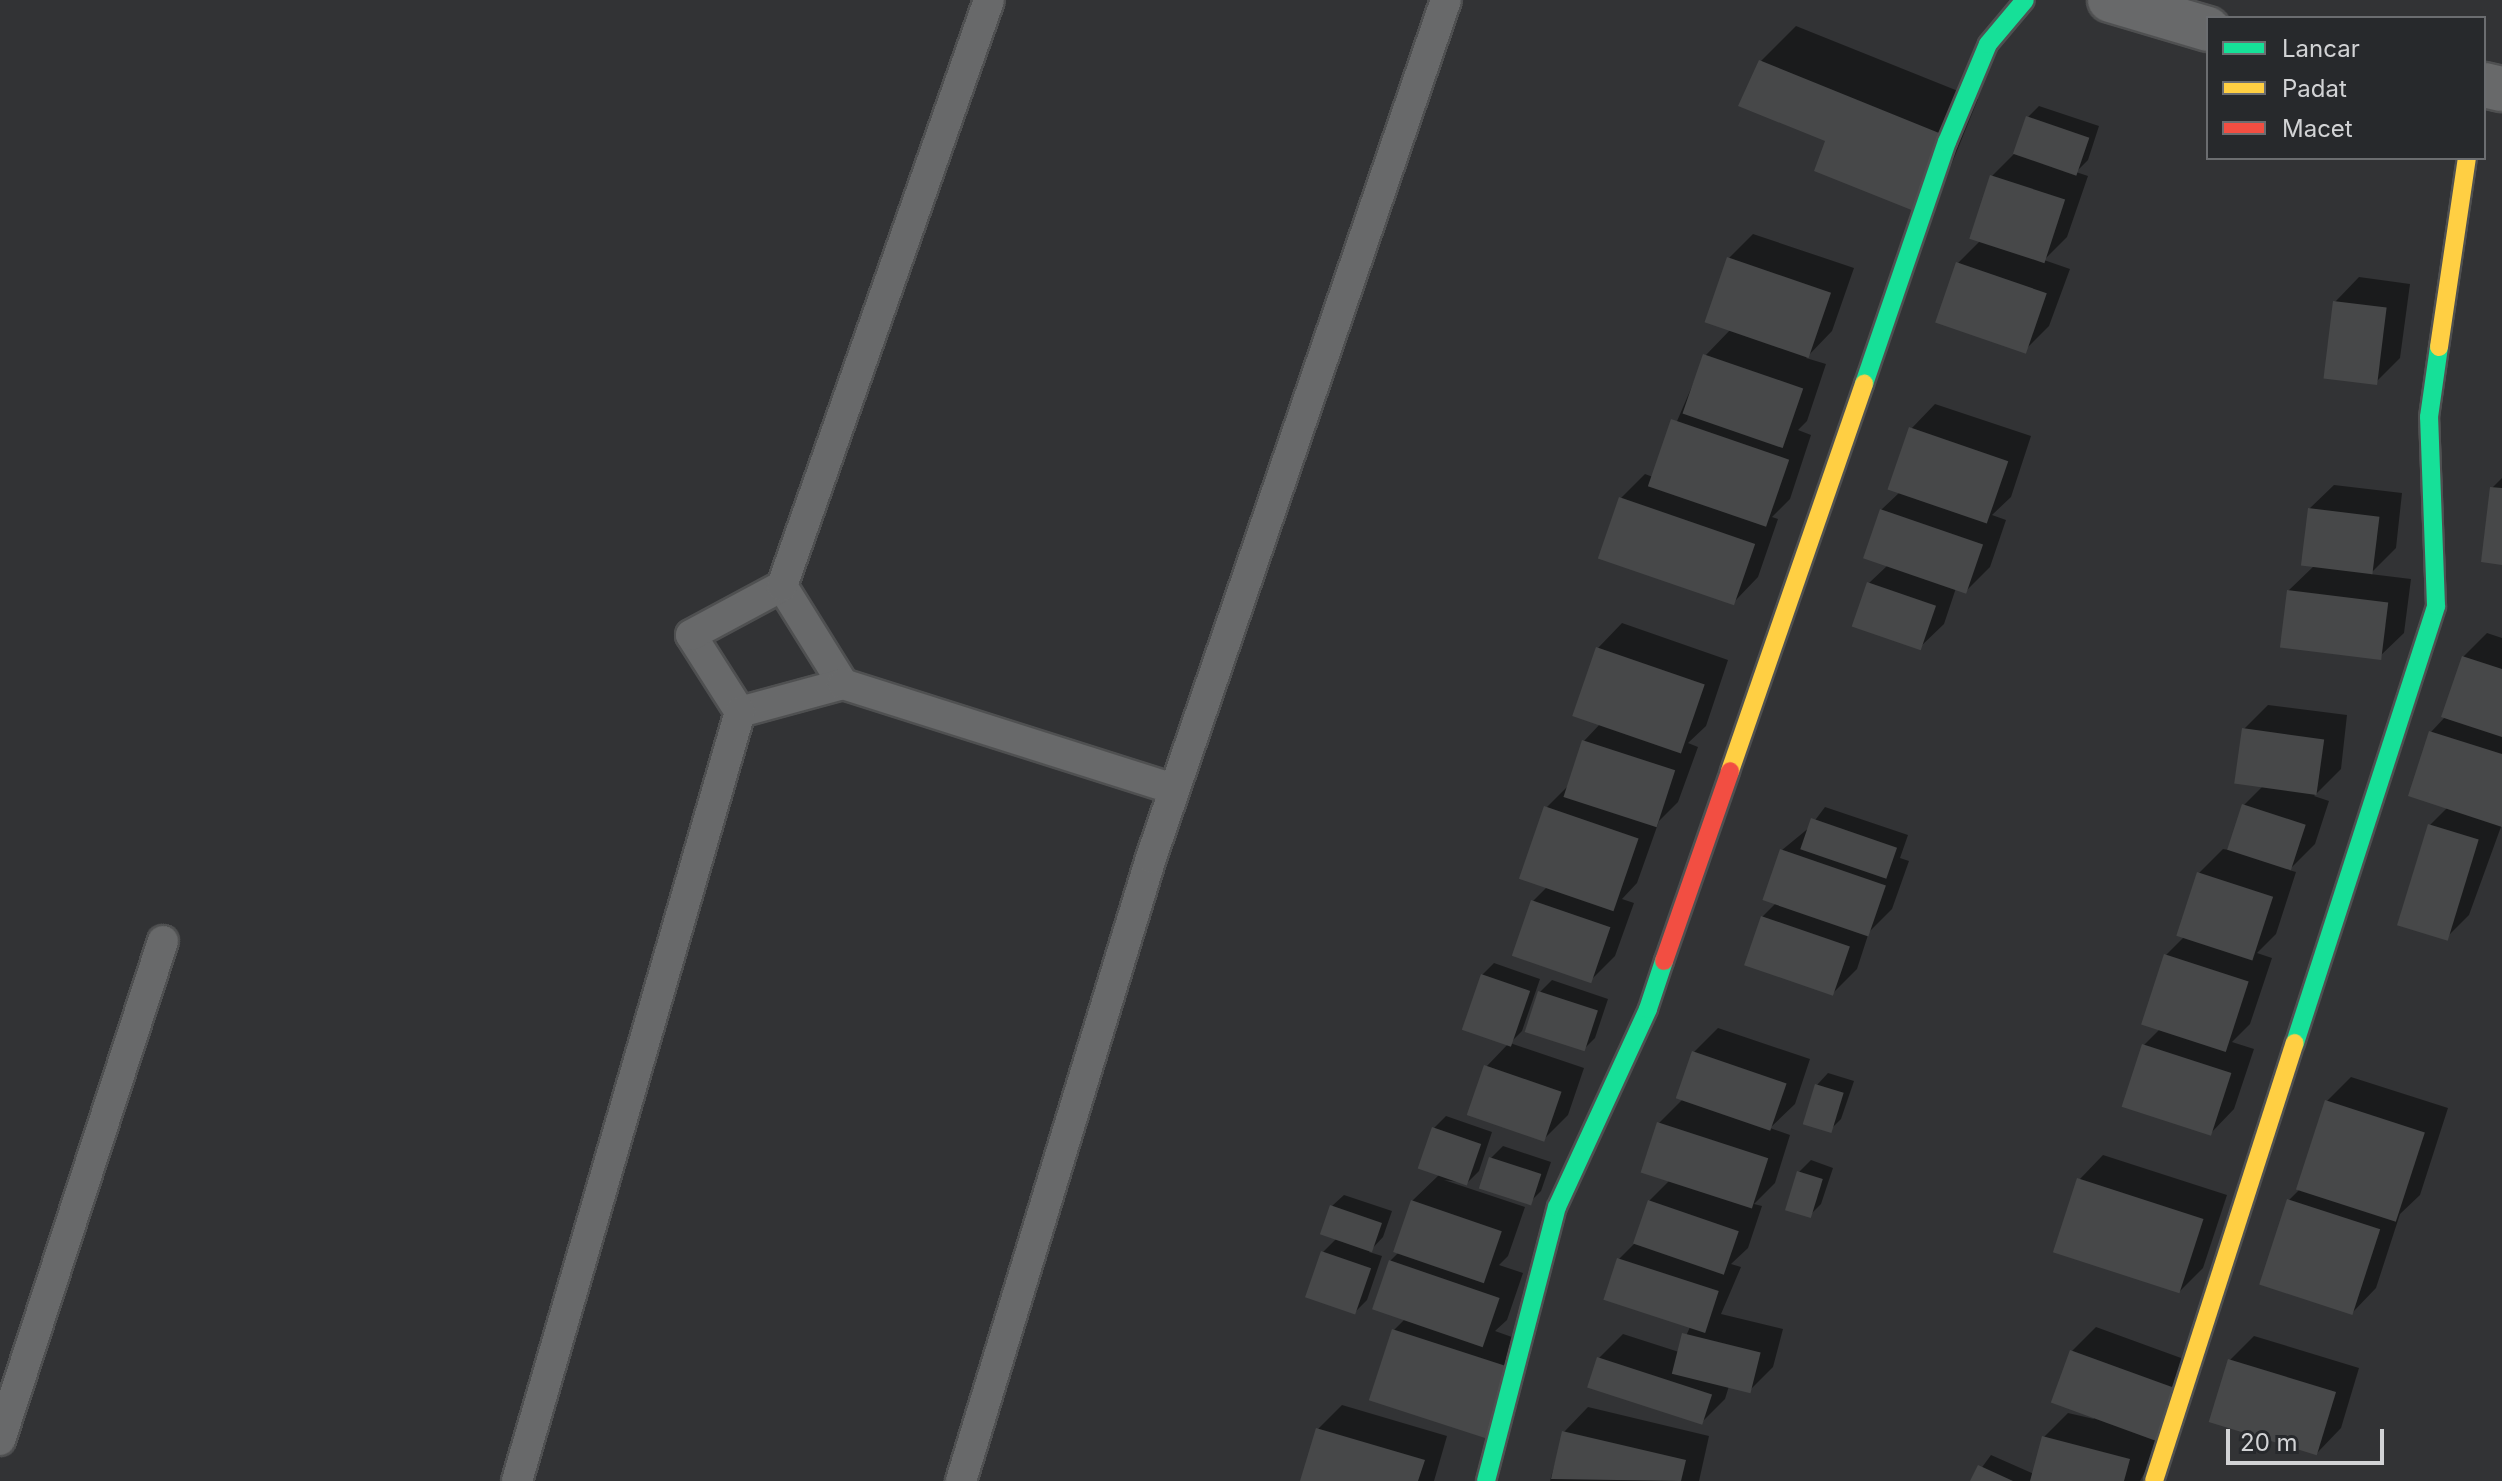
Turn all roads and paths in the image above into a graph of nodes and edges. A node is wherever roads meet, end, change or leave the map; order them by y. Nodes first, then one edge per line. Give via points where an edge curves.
1 (989, 0) edge
2 (1446, 0) edge
3 (2025, 0) edge
4 (2110, 0) edge
5 (2206, 28) edge
6 (2467, 160) edge
7 (782, 586) junction
8 (843, 684) junction
9 (740, 712) junction
10 (1174, 789) junction
11 (163, 941) dead end
12 (0, 1440) edge
13 (517, 1481) edge
14 (961, 1481) edge
15 (1486, 1481) edge
16 (2154, 1481) edge

1 - 7 lane
2 - 10 lane
3 - 15 street via 1988,44 1947,142 1648,1009 1557,1207
4 - 5 street
6 - 16 street via 2429,417 2436,606
7 - 8 lane
7 - 9 lane via 691,635
8 - 9 lane
8 - 10 lane
9 - 13 lane
10 - 14 lane
11 - 12 lane

